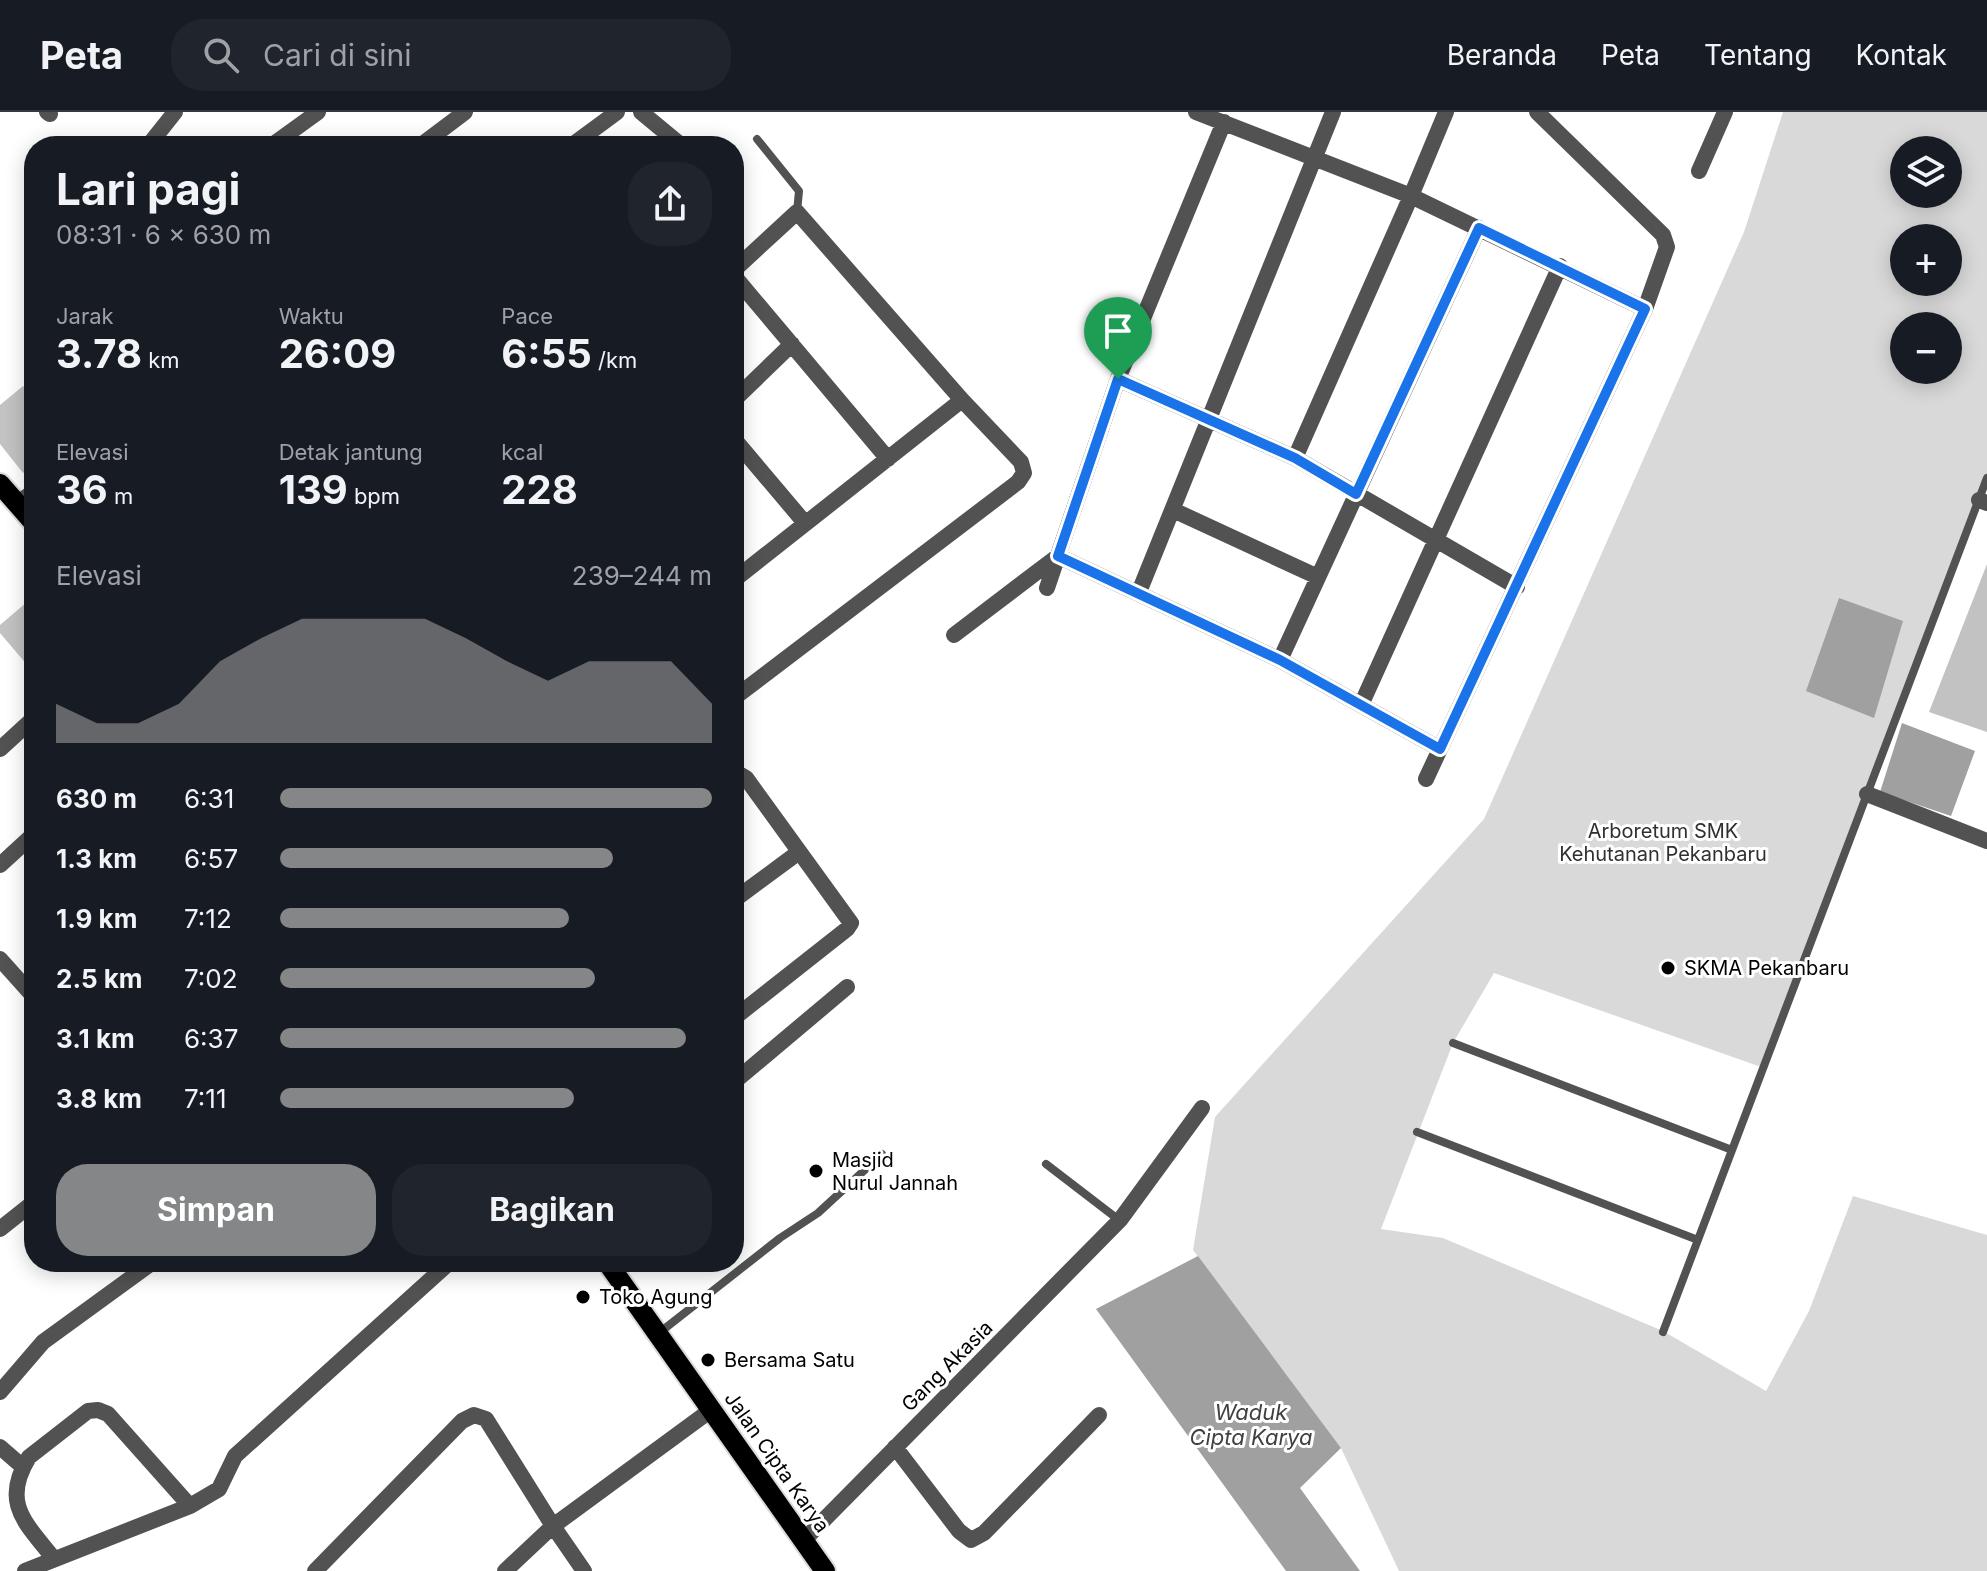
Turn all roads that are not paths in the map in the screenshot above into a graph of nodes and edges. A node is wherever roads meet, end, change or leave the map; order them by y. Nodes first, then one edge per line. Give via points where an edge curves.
1 (175, 112) edge
2 (318, 112) edge
3 (465, 112) edge
4 (617, 112) edge
5 (641, 112) edge
6 (1196, 112) edge
7 (1333, 112) edge
8 (1446, 112) edge
9 (1537, 112) edge
10 (1725, 112) edge
11 (1224, 122) junction
12 (156, 136) edge
13 (285, 136) edge
14 (433, 136) edge
15 (585, 136) edge
16 (670, 136) edge
17 (757, 139) dead end
18 (1314, 159) junction
19 (1699, 171) dead end
20 (1411, 196) junction
21 (797, 212) junction
22 (1479, 228) junction
23 (744, 263) edge
24 (1560, 266) junction
25 (744, 285) edge
26 (1645, 309) junction
27 (792, 344) junction
28 (1118, 379) junction
29 (744, 390) edge
30 (962, 400) junction
31 (1209, 420) junction
32 (744, 451) edge
33 (1295, 458) junction
34 (888, 459) junction
35 (1987, 478) edge
36 (0, 484) edge
37 (1356, 494) junction
38 (24, 499) edge
39 (1983, 502) edge
40 (17, 504) junction
41 (1173, 510) junction
42 (24, 512) edge
43 (805, 523) junction
44 (1436, 540) junction
45 (1058, 556) junction
46 (744, 569) edge
47 (1318, 577) junction
48 (1517, 587) junction
49 (1047, 588) dead end
50 (1139, 592) junction
51 (954, 635) dead end
52 (1280, 660) junction
53 (744, 690) edge
54 (1361, 705) junction
55 (24, 727) edge
56 (0, 749) edge
57 (1440, 749) junction
58 (744, 777) edge
59 (1426, 779) dead end
60 (1867, 794) junction
61 (1987, 841) edge
62 (24, 846) edge
63 (799, 852) junction
64 (0, 865) edge
65 (744, 893) edge
66 (0, 959) edge
67 (24, 986) edge
68 (847, 987) dead end
69 (744, 1010) edge
70 (1453, 1043) dead end
71 (744, 1074) edge
72 (1202, 1108) dead end
73 (1417, 1132) dead end
74 (1732, 1150) junction
75 (882, 1154) dead end
76 (1046, 1164) dead end
77 (24, 1210) edge
78 (1120, 1220) junction
79 (0, 1229) edge
80 (1698, 1240) junction
81 (744, 1266) edge
82 (139, 1272) edge
83 (439, 1272) edge
84 (614, 1272) edge
85 (736, 1272) edge
86 (1663, 1332) dead end
87 (658, 1333) junction
88 (0, 1392) edge
89 (711, 1410) junction
90 (1099, 1415) dead end
91 (0, 1447) edge
92 (895, 1447) junction
93 (23, 1467) junction
94 (190, 1506) junction
95 (553, 1526) junction
96 (803, 1541) junction
97 (54, 1559) junction
98 (25, 1571) edge
99 (315, 1571) edge
100 (505, 1571) edge
101 (584, 1571) edge
102 (825, 1571) edge

1 - 12 street
2 - 13 street
3 - 14 street
4 - 15 street
5 - 16 street
6 - 11 street
7 - 18 street
8 - 20 street
9 - 26 street via 1663,235 1667,247
10 - 19 street
11 - 18 street
11 - 28 street
17 - 21 lane via 799,191
18 - 20 street
18 - 31 street
20 - 22 street
20 - 33 street
21 - 23 street
21 - 30 street
22 - 24 street
22 - 37 street
24 - 26 street
24 - 44 street
25 - 27 street
26 - 48 street
27 - 29 street
27 - 34 street
28 - 31 street
28 - 45 street
30 - 34 street
30 - 53 street via 1021,462 1024,473 1018,482
31 - 33 street
31 - 41 street
32 - 43 street
33 - 37 street
34 - 43 street
35 - 39 lane
36 - 40 main road
37 - 44 street
37 - 47 street
38 - 40 street
39 - 60 lane
40 - 42 main road
41 - 47 street
41 - 50 street
43 - 46 street
44 - 48 street
44 - 54 street
45 - 49 street
45 - 50 street
45 - 51 street
47 - 52 street
48 - 57 street
50 - 52 street
52 - 54 street
54 - 57 street
55 - 56 street
57 - 59 street
58 - 63 street
60 - 61 street
60 - 74 lane
62 - 64 street
63 - 65 street
63 - 69 street via 851,923
66 - 67 street
68 - 71 street
70 - 74 lane
72 - 78 street, Gang Akasia
73 - 80 lane
74 - 80 lane
75 - 81 lane via 818,1213
76 - 78 lane
77 - 79 street
78 - 92 street, Gang Akasia
80 - 86 lane
82 - 88 street via 43,1342
83 - 94 street via 235,1456 219,1489
84 - 87 main road, Jalan Cipta Karya
85 - 87 lane
87 - 89 main road, Jalan Cipta Karya
89 - 95 street
89 - 96 main road, Jalan Cipta Karya
90 - 92 street via 984,1533 971,1540
91 - 93 street
92 - 96 street, Gang Akasia
93 - 94 street via 88,1411 98,1410 108,1414
93 - 97 street via 16,1499 19,1513
94 - 97 street
95 - 99 street via 486,1419 474,1415 462,1421
95 - 100 street
95 - 101 street
96 - 102 main road, Jalan Cipta Karya
97 - 98 street

